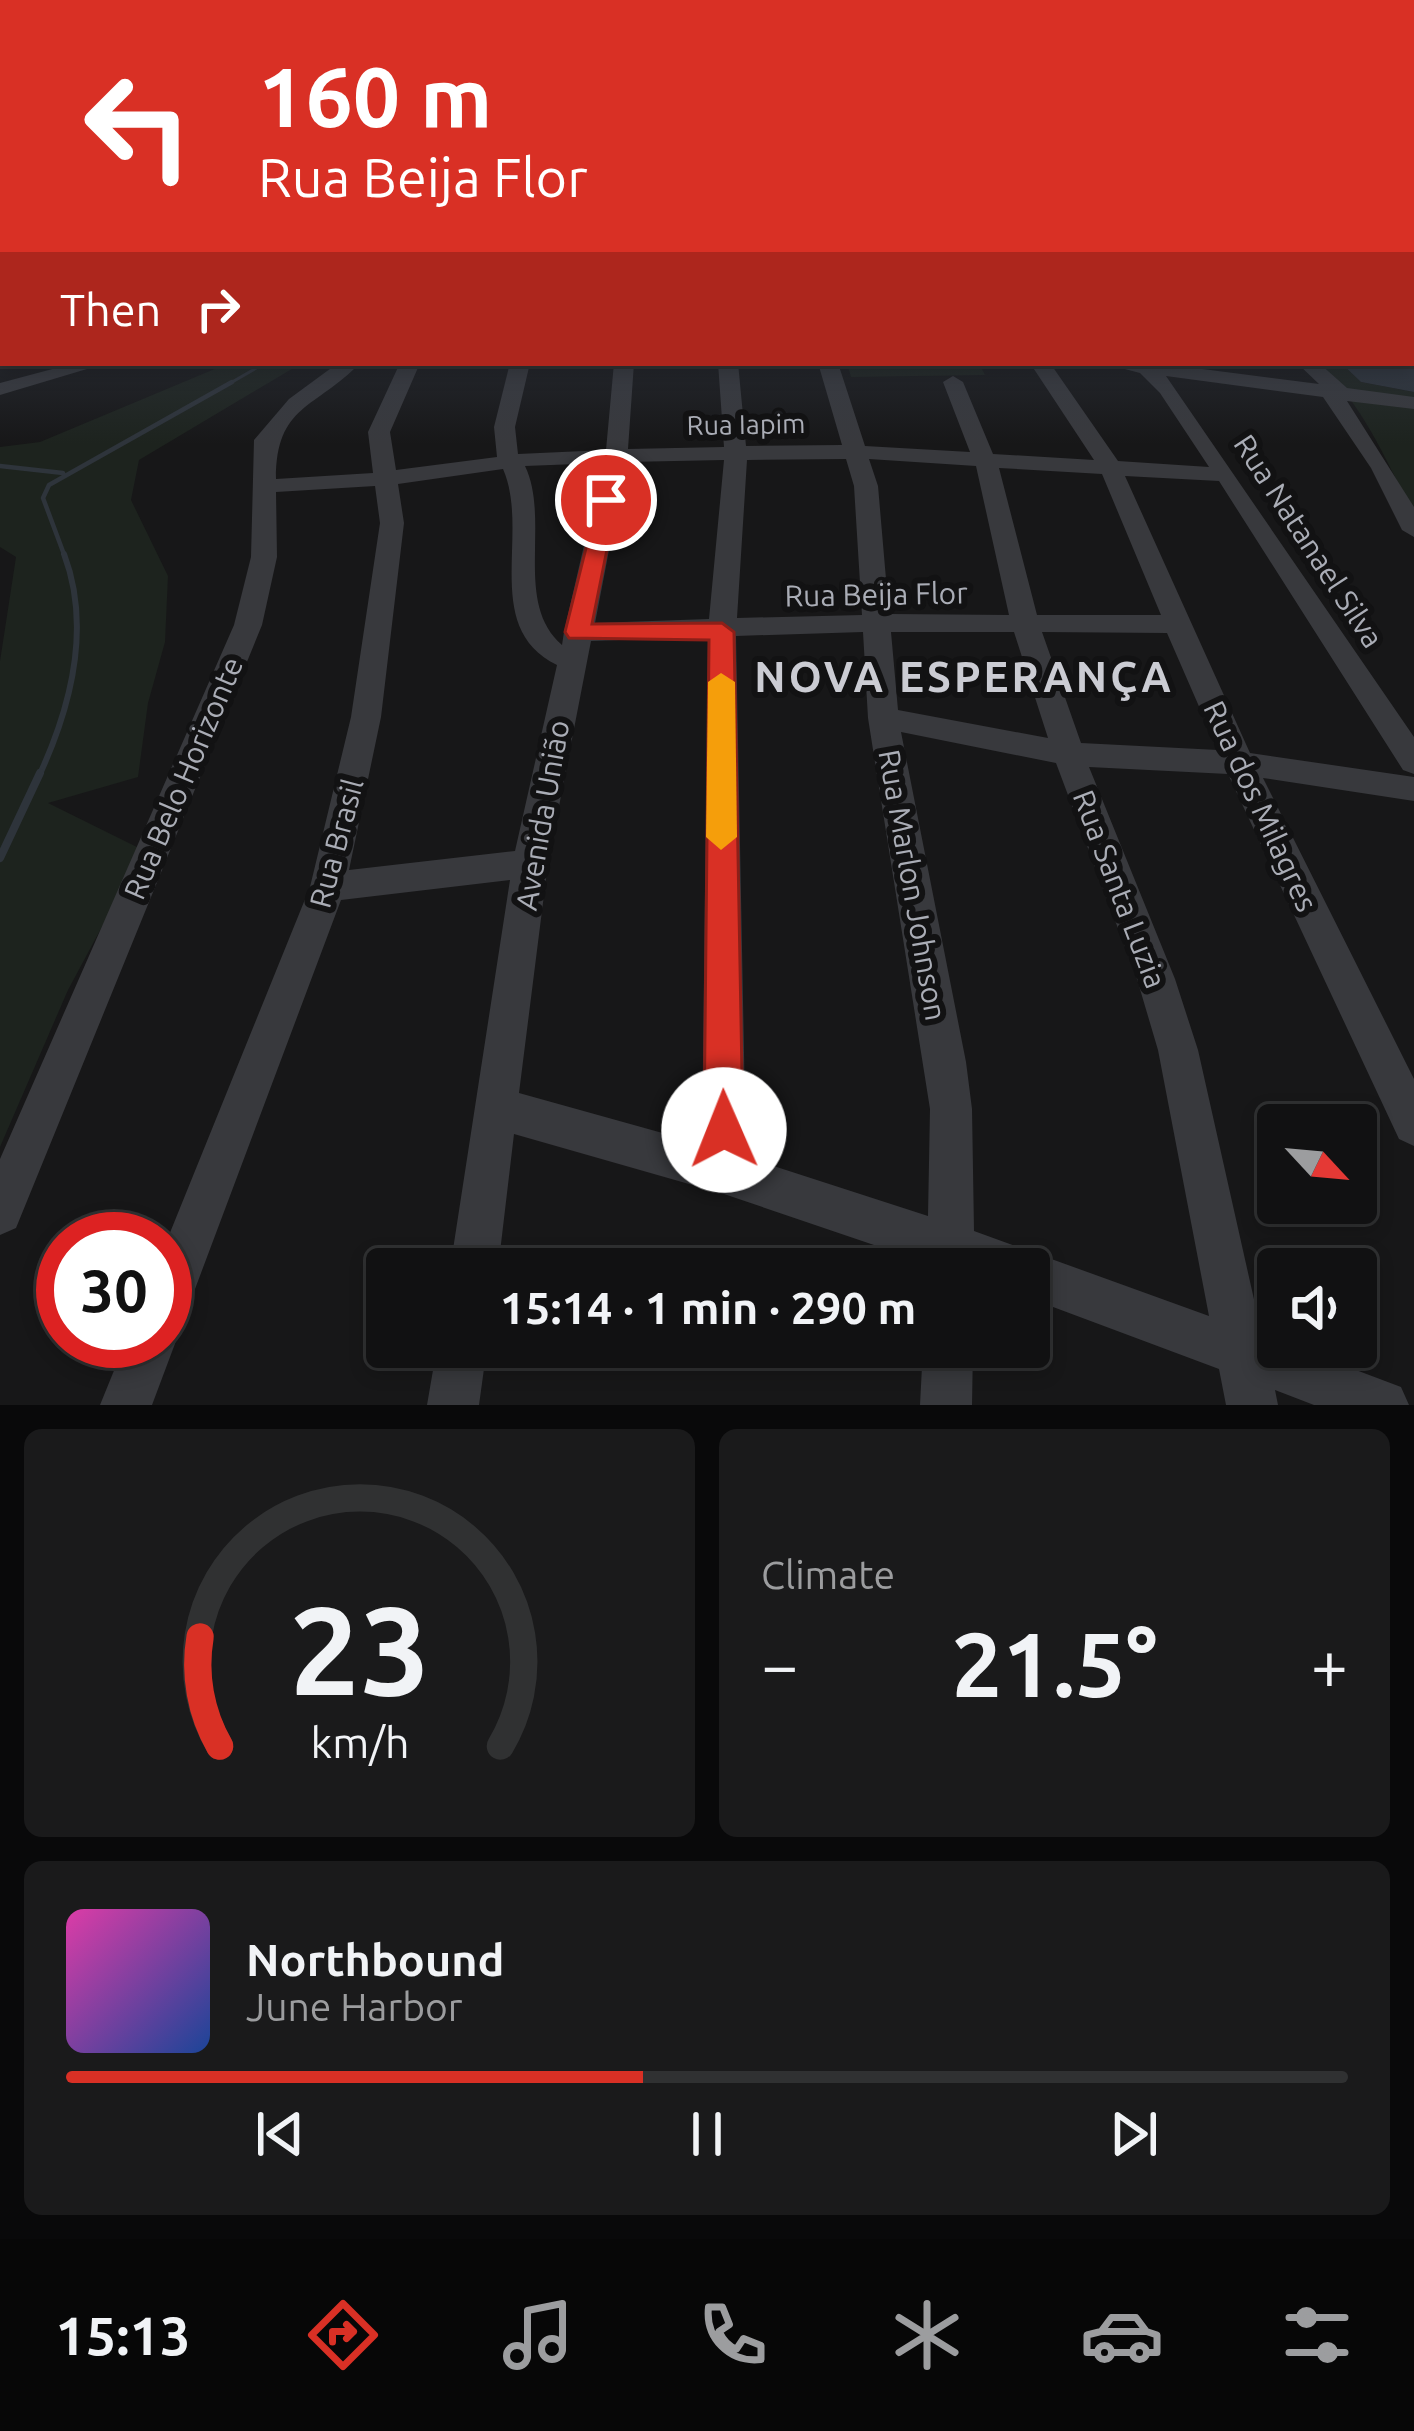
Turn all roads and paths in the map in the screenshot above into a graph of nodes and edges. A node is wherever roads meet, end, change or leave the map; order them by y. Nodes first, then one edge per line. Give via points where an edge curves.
1 (85, 366) edge
2 (346, 366) edge
3 (408, 366) edge
4 (519, 366) edge
5 (624, 366) edge
6 (728, 366) edge
7 (829, 366) edge
8 (1043, 366) edge
9 (1143, 366) edge
10 (1149, 366) edge
11 (1310, 366) edge
12 (953, 382) dead end
13 (0, 388) edge
14 (1338, 395) junction
15 (1414, 403) edge
16 (859, 452) junction
17 (736, 453) junction
18 (616, 456) junction
19 (985, 460) junction
20 (506, 461) junction
21 (1108, 466) junction
22 (1226, 475) junction
23 (383, 479) junction
24 (268, 486) junction
25 (1414, 530) edge
26 (874, 623) junction
27 (1025, 624) junction
28 (1176, 625) junction
29 (722, 632) junction
30 (573, 646) junction
31 (883, 718) junction
32 (1070, 754) junction
33 (1414, 762) edge
34 (1239, 763) junction
35 (1414, 789) edge
36 (530, 863) junction
37 (328, 886) junction
38 (499, 1109) junction
39 (1414, 1124) edge
40 (724, 1172) junction
41 (0, 1212) edge
42 (192, 1236) edge
43 (477, 1248) edge
44 (928, 1248) edge
45 (952, 1248) edge
46 (1050, 1281) edge
47 (1243, 1349) junction
48 (140, 1368) edge
49 (459, 1368) edge
50 (947, 1368) edge
51 (126, 1405) edge
52 (453, 1405) edge
53 (946, 1405) edge
54 (1252, 1405) edge
55 (1383, 1405) edge

1 - 13 street
2 - 24 street, Rua Belo Horizonte via 272,428 260,450
3 - 23 street, Rua Brasil via 381,420
4 - 20 street via 505,422
5 - 18 street, Avenida União
6 - 17 street
7 - 16 street, Rua Marlon Johnson
8 - 21 street, Rua dos Milagres via 1071,398
9 - 22 street, Rua Natanael Silva
10 - 14 street
11 - 14 street
12 - 19 street, Rua Santa Luzia
14 - 15 street
14 - 25 street
16 - 17 street, Rua Iapim
16 - 19 street, Rua Iapim
16 - 26 street, Rua Marlon Johnson
17 - 18 street, Rua Iapim
17 - 29 street
18 - 20 street, Rua Iapim
18 - 30 street, Avenida União
19 - 21 street, Rua Iapim
19 - 27 street, Rua Santa Luzia
20 - 23 street, Rua Iapim
20 - 30 street via 523,490 533,634 548,652
21 - 22 street, Rua Iapim
21 - 28 street, Rua dos Milagres
22 - 33 street, Rua Natanael Silva
23 - 24 street, Rua Iapim
23 - 37 street, Rua Brasil via 392,523 366,717
24 - 41 street, Rua Belo Horizonte via 264,557 248,625
26 - 27 street, Rua Beija Flor
26 - 29 street, Rua Beija Flor
26 - 31 street, Rua Marlon Johnson
27 - 28 street, Rua Beija Flor
27 - 32 street, Rua Santa Luzia
28 - 34 street, Rua dos Milagres
29 - 30 street, Rua Beija Flor
29 - 40 street
30 - 36 street, Avenida União
31 - 32 street
31 - 45 street, Rua Marlon Johnson via 945,1062
32 - 34 street
32 - 47 street, Rua Santa Luzia via 1178,1049
34 - 35 street
34 - 39 street, Rua dos Milagres
36 - 37 street
36 - 38 street, Avenida União
37 - 42 street, Rua Brasil
38 - 40 street
38 - 43 street, Avenida União
40 - 44 street
46 - 47 street
47 - 54 street, Rua Santa Luzia
47 - 55 street
48 - 51 street
49 - 52 street
50 - 53 street

